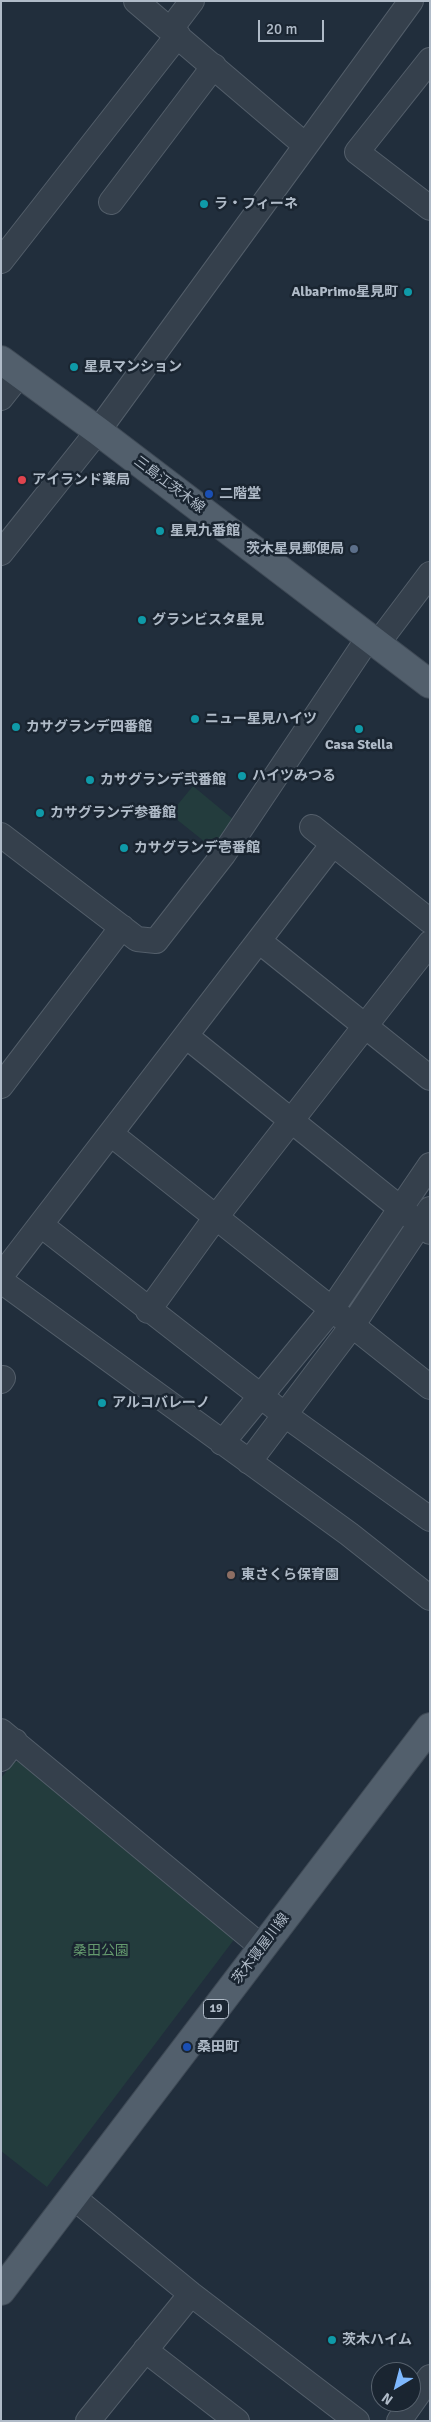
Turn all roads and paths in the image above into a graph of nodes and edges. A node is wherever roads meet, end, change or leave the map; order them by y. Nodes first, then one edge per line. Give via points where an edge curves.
1 (136, 1) edge
2 (192, 1) edge
3 (411, 1) edge
4 (174, 32) junction
5 (430, 60) edge
6 (214, 66) junction
7 (305, 145) junction
8 (112, 202) dead end
9 (430, 208) edge
10 (1, 261) edge
11 (10, 367) edge
12 (1, 398) edge
13 (98, 431) junction
14 (1, 553) edge
15 (430, 574) edge
16 (374, 640) junction
17 (430, 684) edge
18 (312, 827) dead end
19 (1, 835) edge
20 (333, 844) junction
21 (430, 920) edge
22 (122, 927) junction
23 (259, 941) junction
24 (430, 943) edge
25 (365, 1026) junction
26 (186, 1036) junction
27 (430, 1078) edge
28 (1, 1086) edge
29 (292, 1120) junction
30 (111, 1134) junction
31 (430, 1165) edge
32 (401, 1209) junction
33 (216, 1217) junction
34 (426, 1222) edge
35 (41, 1225) junction
36 (1, 1276) edge
37 (1, 1280) edge
38 (332, 1309) junction
39 (148, 1311) junction
40 (352, 1326) junction
41 (430, 1387) edge
42 (260, 1396) junction
43 (285, 1415) junction
44 (222, 1443) junction
45 (249, 1462) junction
46 (430, 1519) edge
47 (430, 1598) edge
48 (430, 1727) edge
49 (6, 1744) edge
50 (262, 1947) junction
51 (73, 2197) junction
52 (1, 2291) edge
53 (191, 2294) junction
54 (145, 2350) junction
55 (430, 2377) edge
56 (88, 2421) edge
57 (236, 2421) edge
58 (357, 2421) edge
59 (398, 2421) edge

1 - 4 street
2 - 4 street
3 - 7 street
4 - 6 street
4 - 10 street
5 - 9 street via 357,152
6 - 7 street
6 - 8 street
7 - 13 street
11 - 12 street
11 - 13 main road, 三島江茨木線
13 - 14 street
13 - 16 main road, 三島江茨木線
15 - 16 street
16 - 17 main road, 三島江茨木線
16 - 22 street via 223,855 156,940 138,939
18 - 20 street
19 - 22 street
20 - 21 street
20 - 23 street
22 - 28 street
23 - 25 street
23 - 26 street
24 - 25 street
25 - 27 street
25 - 29 street
26 - 29 street
26 - 30 street
29 - 32 street
29 - 33 street
30 - 33 street
30 - 35 street
31 - 32 street
32 - 34 street
32 - 38 street
33 - 38 street
33 - 39 street
34 - 40 street
35 - 36 street
35 - 39 street
37 - 44 street
38 - 40 street
38 - 42 street
39 - 42 street
40 - 41 street
40 - 43 street
42 - 43 street
42 - 44 street
43 - 45 street
43 - 46 street
44 - 45 street
45 - 47 street via 349,1534
48 - 50 main road, 茨木寝屋川線 / 19
49 - 50 street
50 - 51 main road, 茨木寝屋川線 / 19
51 - 52 main road, 茨木寝屋川線 / 19
51 - 53 street
53 - 54 street
53 - 58 street
54 - 56 street
54 - 57 street
55 - 59 street

